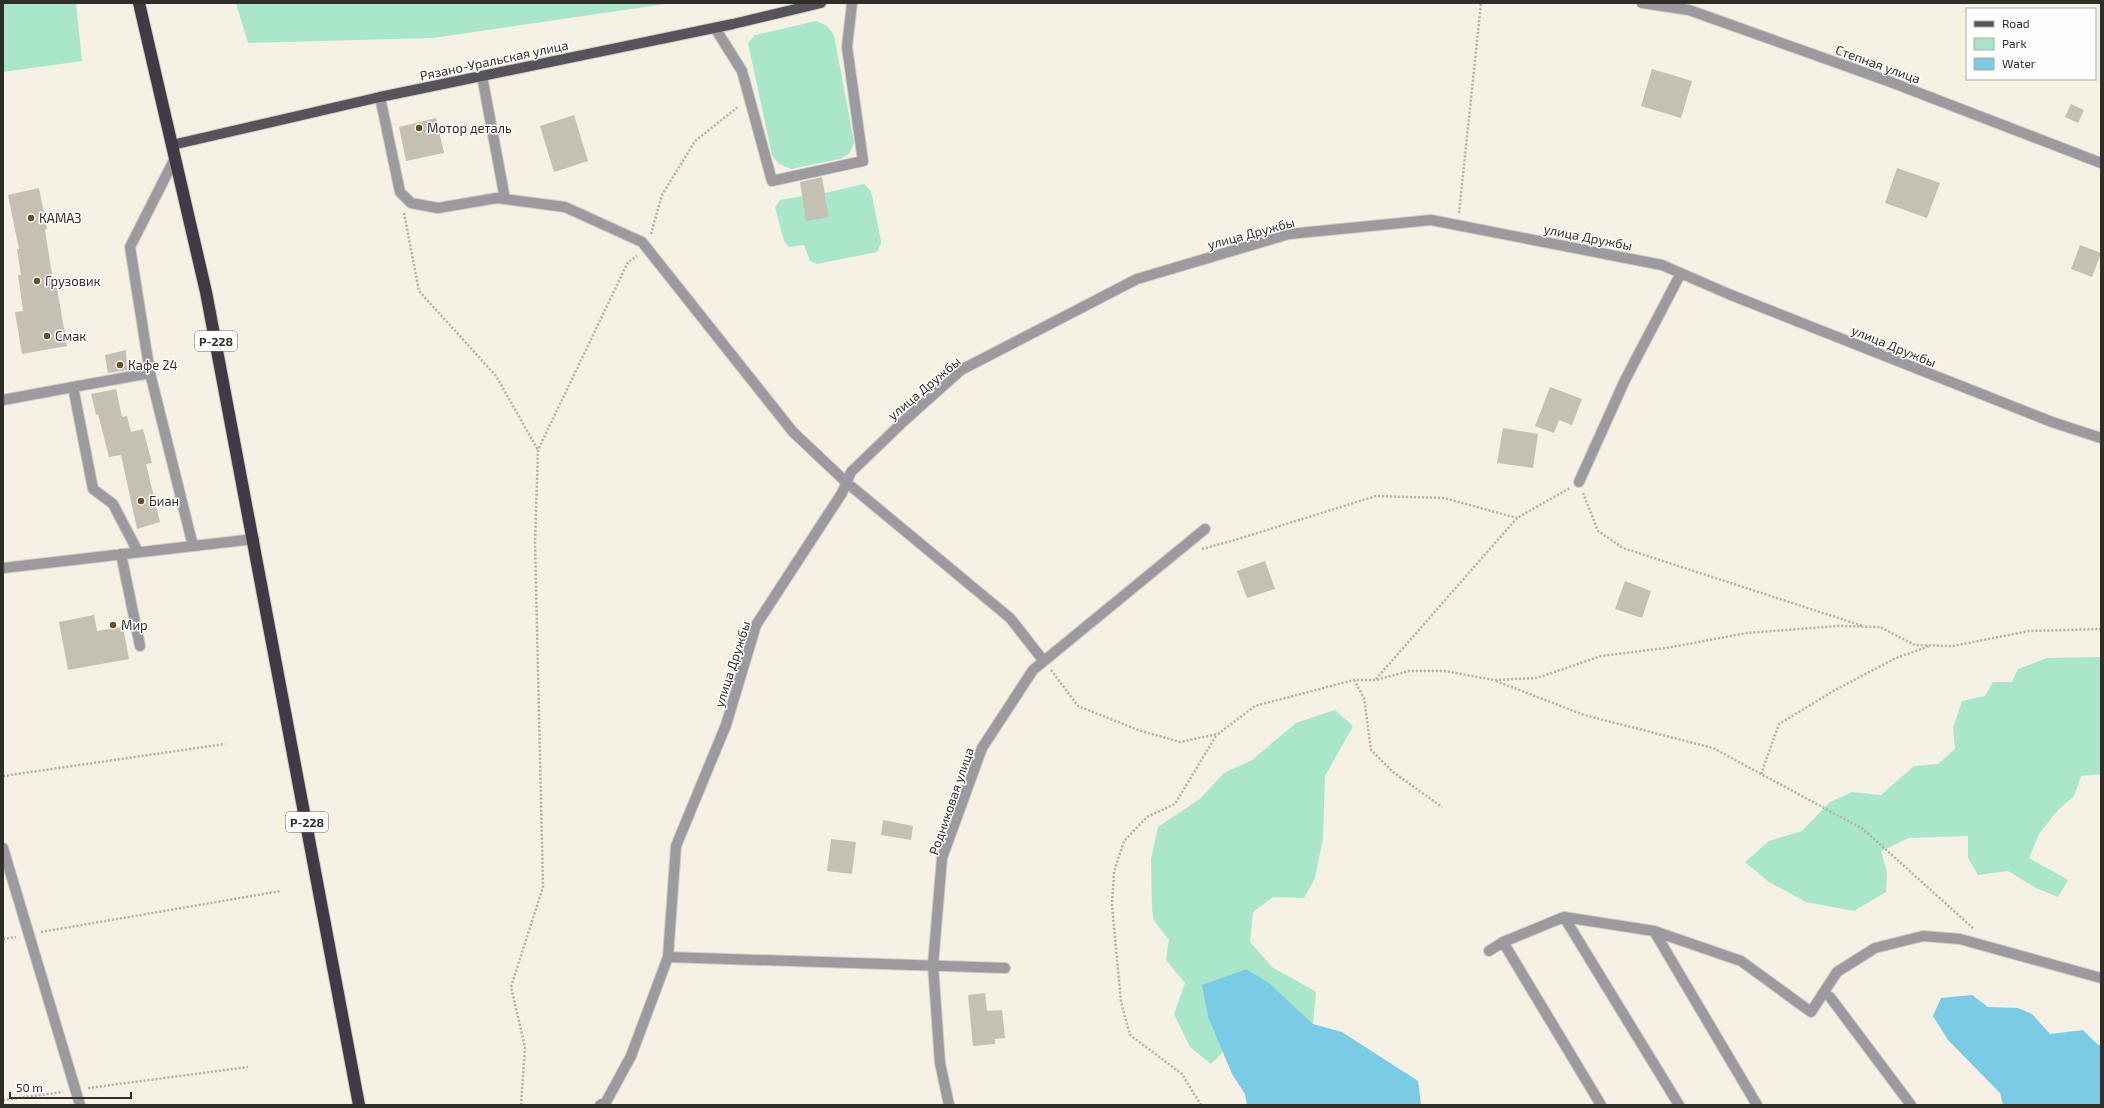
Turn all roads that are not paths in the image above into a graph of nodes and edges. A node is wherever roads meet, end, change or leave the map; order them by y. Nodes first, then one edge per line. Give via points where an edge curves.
1 (139, 3) edge
2 (821, 3) edge
3 (852, 3) edge
4 (1642, 3) edge
5 (715, 28) junction
6 (482, 76) junction
7 (380, 97) junction
8 (172, 144) junction
9 (175, 158) junction
10 (2101, 163) edge
11 (505, 199) junction
12 (1681, 273) junction
13 (150, 373) junction
14 (73, 387) junction
15 (3, 400) edge
16 (2101, 438) edge
17 (846, 482) junction
18 (1579, 482) road end
19 (1205, 528) dead end
20 (254, 539) junction
21 (193, 546) junction
22 (138, 552) junction
23 (121, 554) junction
24 (3, 568) edge
25 (140, 646) dead end
26 (1043, 660) junction
27 (3, 848) edge
28 (1564, 917) junction
29 (1654, 931) junction
30 (1503, 942) junction
31 (1489, 951) dead end
32 (668, 957) junction
33 (934, 965) junction
34 (1005, 968) dead end
35 (2101, 978) edge
36 (1830, 997) dead end
37 (80, 1105) edge
38 (359, 1105) edge
39 (600, 1105) edge
40 (949, 1105) edge
41 (1601, 1105) edge
42 (1678, 1105) edge
43 (1757, 1105) edge
44 (1911, 1105) edge

1 - 8 highway, Р-228
2 - 5 main road, Рязано-Уральская улица
3 - 5 street via 847,47 863,161 772,181 742,71
4 - 10 street, Степная улица via 1689,10 1888,81
5 - 6 main road, Рязано-Уральская улица
6 - 7 main road, Рязано-Уральская улица
6 - 11 street
7 - 8 main road, Рязано-Уральская улица
7 - 11 street via 400,192 411,203 438,208 497,198
8 - 9 highway, Р-228
9 - 13 street via 130,247
9 - 20 highway, Р-228 via 206,292
11 - 17 street via 565,207 642,242 794,432
12 - 16 street, улица Дружбы via 2052,422
12 - 17 street, улица Дружбы via 1662,265 1431,220 1289,234 1137,279 961,370 851,472
12 - 18 street via 1625,380
13 - 14 street
13 - 21 street
14 - 15 street
14 - 22 street via 93,489 113,504
17 - 26 street via 1010,618
17 - 32 street, улица Дружбы via 842,493 756,625 726,725 676,846
19 - 26 street, Родниковая улица
20 - 21 street
20 - 38 highway, Р-228
21 - 22 street
22 - 23 street
23 - 24 street
23 - 25 street
26 - 33 street, Родниковая улица via 1033,670 982,748 942,858
27 - 37 street
28 - 29 street
28 - 30 street
28 - 42 street
29 - 35 street via 1742,961 1811,1012 1837,972 1875,948 1923,936 1960,939
29 - 43 street
30 - 31 street
30 - 41 street
32 - 33 street
32 - 39 street, улица Дружбы via 631,1056 606,1102
33 - 34 street
33 - 40 street, Родниковая улица via 940,1063
36 - 44 street

